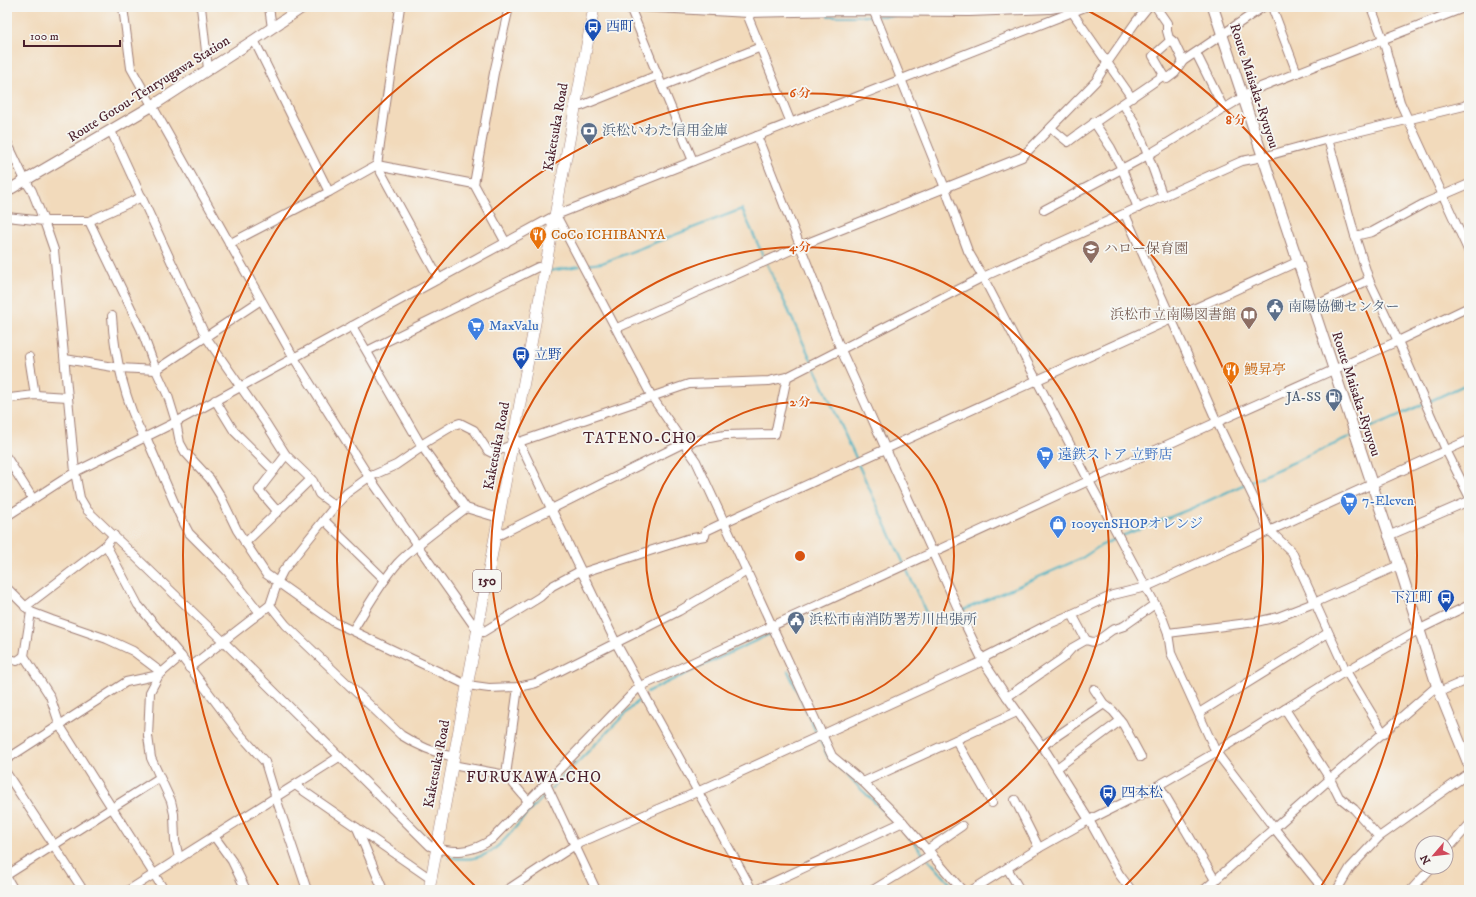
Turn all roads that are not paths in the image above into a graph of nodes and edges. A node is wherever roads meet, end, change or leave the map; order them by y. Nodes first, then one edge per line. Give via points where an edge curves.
1 (123, 7) edge
2 (201, 7) edge
3 (269, 7) edge
4 (303, 7) edge
5 (400, 7) edge
6 (509, 7) edge
7 (594, 7) edge
8 (630, 7) edge
9 (639, 7) edge
10 (1063, 7) edge
11 (1085, 7) edge
12 (1148, 7) edge
13 (1156, 7) edge
14 (1214, 7) edge
15 (1263, 7) edge
16 (1272, 7) edge
17 (1371, 7) edge
18 (1466, 7) edge
19 (832, 9) edge
20 (750, 10) edge
21 (1073, 10) edge
22 (874, 12) junction
23 (272, 28) junction
24 (1223, 35) junction
25 (1383, 39) junction
26 (254, 40) junction
27 (1170, 40) junction
28 (761, 47) junction
29 (1196, 53) junction
30 (1183, 61) junction
31 (1107, 63) junction
32 (208, 69) junction
33 (1297, 73) junction
34 (658, 75) junction
35 (1164, 75) junction
36 (902, 79) junction
37 (662, 86) junction
38 (1243, 96) junction
39 (1132, 98) junction
40 (1123, 104) junction
41 (1469, 104) edge
42 (576, 105) junction
43 (152, 106) junction
44 (1224, 109) junction
45 (1409, 119) junction
46 (1094, 122) junction
47 (791, 123) junction
48 (1050, 128) junction
49 (111, 131) junction
50 (757, 136) junction
51 (1328, 139) junction
52 (7, 142) edge
53 (1148, 155) junction
54 (1263, 157) junction
55 (693, 161) junction
56 (377, 165) junction
57 (1122, 169) junction
58 (25, 180) junction
59 (474, 184) junction
60 (1469, 184) edge
61 (945, 188) junction
62 (7, 191) edge
63 (329, 192) junction
64 (1444, 195) junction
65 (142, 197) junction
66 (1163, 197) junction
67 (1138, 208) junction
68 (1044, 210) dead end
69 (1125, 214) junction
70 (556, 215) junction
71 (7, 217) edge
72 (89, 220) junction
73 (44, 221) junction
74 (1355, 236) junction
75 (506, 243) junction
76 (229, 244) junction
77 (800, 246) junction
78 (1469, 252) edge
79 (1297, 262) junction
80 (545, 270) junction
81 (983, 278) junction
82 (439, 279) junction
83 (1369, 280) junction
84 (261, 300) junction
85 (1312, 307) junction
86 (1469, 307) edge
87 (112, 316) dead end
88 (1173, 318) junction
89 (352, 326) junction
90 (617, 328) junction
91 (206, 337) junction
92 (1398, 341) junction
93 (841, 350) junction
94 (367, 351) junction
95 (29, 357) dead end
96 (294, 358) junction
97 (65, 359) junction
98 (119, 368) junction
99 (156, 370) junction
100 (1334, 370) junction
101 (787, 377) junction
102 (1037, 380) junction
103 (241, 386) junction
104 (35, 395) junction
105 (652, 396) junction
106 (68, 397) junction
107 (7, 399) edge
108 (215, 400) junction
109 (176, 422) junction
110 (1217, 422) junction
111 (145, 438) junction
112 (1469, 440) edge
113 (516, 443) junction
114 (684, 443) junction
115 (422, 446) junction
116 (885, 450) junction
117 (1446, 450) junction
118 (286, 455) junction
119 (7, 458) edge
120 (274, 471) junction
121 (75, 472) junction
122 (370, 477) junction
123 (310, 479) junction
124 (1089, 481) junction
125 (1371, 484) junction
126 (1469, 496) edge
127 (33, 499) junction
128 (1469, 501) edge
129 (335, 506) junction
130 (466, 508) junction
131 (551, 510) junction
132 (278, 512) junction
133 (7, 516) edge
134 (499, 518) junction
135 (324, 520) junction
136 (725, 522) junction
137 (1268, 530) junction
138 (114, 535) junction
139 (1388, 536) junction
140 (495, 537) junction
141 (245, 543) junction
142 (106, 546) junction
143 (418, 546) junction
144 (932, 553) junction
145 (1399, 565) junction
146 (747, 571) junction
147 (580, 572) junction
148 (385, 580) junction
149 (278, 582) junction
150 (1146, 587) junction
151 (7, 592) edge
152 (1314, 603) junction
153 (1155, 604) junction
154 (270, 605) junction
155 (1469, 605) edge
156 (28, 609) junction
157 (260, 613) junction
158 (1072, 614) junction
159 (772, 626) junction
160 (1420, 629) junction
161 (353, 630) junction
162 (478, 630) junction
163 (1168, 633) junction
164 (1328, 633) junction
165 (1086, 640) junction
166 (223, 641) junction
167 (616, 643) junction
168 (24, 656) junction
169 (181, 656) junction
170 (7, 658) edge
171 (983, 661) junction
172 (189, 668) junction
173 (1346, 671) junction
174 (160, 674) junction
175 (1469, 679) edge
176 (467, 685) junction
177 (518, 687) junction
178 (639, 687) junction
179 (1438, 689) junction
180 (1094, 690) dead end
181 (1007, 698) junction
182 (1104, 704) junction
183 (1286, 709) junction
184 (1017, 712) junction
185 (1199, 713) junction
186 (1120, 720) junction
187 (60, 726) junction
188 (1384, 734) junction
189 (820, 736) junction
190 (956, 740) junction
191 (1042, 746) junction
192 (1216, 752) junction
193 (339, 757) junction
194 (1141, 757) dead end
195 (7, 759) edge
196 (453, 761) junction
197 (1469, 765) edge
198 (1057, 768) junction
199 (1469, 773) edge
200 (7, 774) edge
201 (506, 775) junction
202 (159, 778) junction
203 (1330, 779) junction
204 (863, 782) junction
205 (546, 784) junction
206 (295, 785) junction
207 (1159, 785) junction
208 (698, 792) junction
209 (276, 798) junction
210 (1015, 800) dead end
211 (529, 802) junction
212 (992, 803) dead end
213 (113, 808) junction
214 (1089, 820) junction
215 (903, 822) junction
216 (1469, 825) edge
217 (962, 826) dead end
218 (357, 828) junction
219 (1274, 828) junction
220 (214, 836) junction
221 (1379, 837) junction
222 (1454, 842) edge
223 (54, 845) junction
224 (575, 845) junction
225 (1039, 848) junction
226 (437, 849) junction
227 (930, 852) junction
228 (179, 858) junction
229 (1007, 868) junction
230 (154, 874) junction
231 (7, 875) edge
232 (1425, 875) edge
233 (7, 878) edge
234 (1215, 880) junction
235 (430, 885) edge
236 (14, 890) edge
237 (83, 890) edge
238 (129, 890) edge
239 (164, 890) edge
240 (246, 890) edge
241 (307, 890) edge
242 (383, 890) edge
243 (507, 890) edge
244 (596, 890) edge
245 (752, 890) edge
246 (756, 890) edge
247 (873, 890) edge
248 (962, 890) edge
249 (972, 890) edge
250 (1020, 890) edge
251 (1131, 890) edge
252 (1204, 890) edge
253 (1324, 890) edge
254 (1337, 890) edge
255 (1411, 890) edge

1 - 43 street via 131,68
2 - 32 street
3 - 23 street
4 - 23 main road, Route Gotou-Tenryugawa Station
5 - 56 street
6 - 59 street
7 - 42 highway, Kaketsuka Road / 150
8 - 34 street
9 - 20 street
10 - 22 street via 969,12
11 - 21 street
12 - 31 street
13 - 27 street via 1167,23
14 - 24 main road, Route Maisaka-Ryuyou
15 - 24 street
16 - 33 street
17 - 25 street
18 - 25 street
19 - 20 street
19 - 22 street
20 - 28 street via 749,19
21 - 31 street
21 - 36 street
22 - 36 street
23 - 26 main road, Route Gotou-Tenryugawa Station
24 - 29 street
24 - 38 main road, Route Maisaka-Ryuyou
25 - 33 street
25 - 45 street via 1400,102
26 - 32 main road, Route Gotou-Tenryugawa Station
26 - 63 street
27 - 30 street via 1174,42
27 - 35 street via 1153,56
28 - 37 street
28 - 47 street
29 - 30 street
29 - 44 street
30 - 35 street via 1167,79
31 - 39 street
31 - 48 street via 1096,81
32 - 43 main road, Route Gotou-Tenryugawa Station
33 - 38 street
34 - 37 street
34 - 42 street via 581,106
35 - 39 street
36 - 47 street
36 - 61 street
37 - 55 street
38 - 44 street
38 - 54 main road, Route Maisaka-Ryuyou
39 - 40 street
40 - 46 street
40 - 53 street
41 - 45 street
42 - 70 highway, Kaketsuka Road / 150
43 - 49 main road, Route Gotou-Tenryugawa Station
43 - 76 street
44 - 53 street
45 - 51 street
45 - 64 street
46 - 48 street via 1068,142
46 - 57 street
47 - 50 street
48 - 61 street via 1022,157
49 - 58 main road, Route Gotou-Tenryugawa Station
49 - 65 street
50 - 55 street
50 - 77 street
51 - 54 street
51 - 74 street
52 - 58 street
53 - 57 street
53 - 66 street
54 - 66 street via 1242,161
54 - 79 main road, Route Maisaka-Ryuyou
55 - 70 street
56 - 59 street
56 - 63 street
56 - 82 street
57 - 67 street
57 - 68 street
58 - 62 main road, Route Gotou-Tenryugawa Station
58 - 73 street
59 - 75 street
60 - 64 street
61 - 77 street
61 - 81 street via 968,251
63 - 76 street
64 - 74 street via 1372,232
64 - 78 street
65 - 72 street
65 - 91 street
66 - 67 street
67 - 69 street
69 - 81 street
69 - 88 street
70 - 75 street
70 - 80 highway, Kaketsuka Road / 150
70 - 90 street
71 - 73 street
72 - 73 street
72 - 99 street via 141,329
73 - 97 street via 54,250
74 - 83 street
75 - 82 street
76 - 84 street
77 - 90 street
77 - 93 street
79 - 85 main road, Route Maisaka-Ryuyou
79 - 88 street
80 - 94 street via 538,267
80 - 113 highway, Kaketsuka Road / 150
81 - 93 street
81 - 102 street
82 - 89 street
83 - 85 street
83 - 92 street
84 - 91 street
84 - 96 street
85 - 100 main road, Route Maisaka-Ryuyou
86 - 92 street
87 - 98 street
88 - 102 street
88 - 110 street
89 - 94 street
89 - 96 street
90 - 105 street
91 - 99 street
91 - 103 street
92 - 100 street
92 - 117 street
93 - 101 street
93 - 116 street
94 - 115 street
95 - 104 street
96 - 103 street
96 - 122 street
97 - 98 street
97 - 106 street
98 - 99 street
98 - 111 street via 138,427
99 - 109 street
100 - 110 street
100 - 125 main road, Route Maisaka-Ryuyou
101 - 105 street via 768,381 689,384
101 - 114 street via 775,434 725,435
102 - 116 street
102 - 124 street
103 - 108 street
103 - 118 street
104 - 106 street
104 - 107 street
105 - 113 street
105 - 114 street
106 - 121 street
108 - 109 street
108 - 120 street via 234,431
109 - 111 street
109 - 141 street via 185,452 210,479
110 - 124 street
110 - 137 street
111 - 121 street
111 - 157 street via 189,533 227,571
112 - 117 street
113 - 115 street via 492,453 474,430 460,423
113 - 131 street
113 - 134 highway, Kaketsuka Road / 150
114 - 131 street
114 - 136 street via 696,461
115 - 122 street via 396,465
115 - 130 street
116 - 136 street
116 - 144 street
117 - 125 street
117 - 126 street
118 - 120 street
118 - 123 street
119 - 127 street
120 - 132 street via 259,490
121 - 127 street
121 - 138 street via 80,498 87,510
122 - 129 street via 347,493
122 - 143 street
123 - 129 street via 318,494
123 - 132 street
124 - 144 street
124 - 150 street
125 - 137 street
125 - 139 main road, Route Maisaka-Ryuyou
127 - 133 street
128 - 139 street
129 - 135 street
130 - 134 street
130 - 143 street
131 - 140 street
131 - 147 street
132 - 141 street
134 - 140 highway, Kaketsuka Road / 150
135 - 148 street
135 - 149 street via 283,571
136 - 146 street
136 - 147 street via 706,531 705,536 680,541
137 - 150 street
137 - 152 street via 1292,552
138 - 142 street
138 - 166 street
139 - 145 main road, Route Maisaka-Ryuyou
140 - 162 highway, Kaketsuka Road / 150
141 - 149 street via 266,574
142 - 156 street
142 - 169 street via 138,605
143 - 148 street
143 - 162 street
144 - 159 street
144 - 171 street
145 - 152 street
145 - 160 main road, Route Maisaka-Ryuyou
146 - 159 street
146 - 167 street via 679,611
147 - 162 street via 552,586 540,597 483,632
147 - 167 street
148 - 161 street
149 - 154 street
149 - 161 street via 334,622
150 - 153 street
150 - 158 street via 1113,595
151 - 156 street via 9,590
152 - 163 street via 1278,617 1256,622
152 - 164 street
153 - 163 street
153 - 165 street via 1097,641
154 - 157 street
154 - 196 street via 286,624 401,735 422,748
155 - 160 street
156 - 168 street
156 - 174 street via 133,651
157 - 166 street
158 - 165 street
158 - 171 street via 1017,640 987,656
159 - 178 street
159 - 189 street
160 - 173 street
160 - 179 main road, Route Maisaka-Ryuyou
161 - 176 street
162 - 176 highway, Kaketsuka Road / 150
163 - 185 street via 1171,653
164 - 173 street
164 - 185 street
165 - 181 street
166 - 172 street
166 - 193 street
167 - 177 street via 536,683
167 - 178 street
168 - 170 street via 17,661
168 - 187 street via 50,696
169 - 172 street
169 - 174 street
171 - 181 street
171 - 189 street
172 - 209 street via 238,733 265,762
173 - 183 street
173 - 188 street
174 - 187 street via 126,682
174 - 202 street via 150,692 148,736 151,758
175 - 179 street
176 - 177 street via 489,688
176 - 196 highway, Kaketsuka Road / 150
177 - 201 street
178 - 205 street
178 - 208 street
179 - 188 street
179 - 197 main road, Route Maisaka-Ryuyou
180 - 182 street
181 - 184 street
182 - 186 street
182 - 191 street
183 - 192 street
183 - 203 street
184 - 190 street
184 - 191 street
185 - 192 street
186 - 194 street
186 - 198 street
187 - 195 street
187 - 213 street
188 - 203 street
189 - 204 street via 832,756
189 - 208 street
190 - 204 street
190 - 212 street
191 - 198 street
192 - 207 street
192 - 219 street
193 - 206 street
193 - 226 street via 430,846
196 - 201 street
196 - 226 highway, Kaketsuka Road / 150
198 - 214 street
199 - 221 street
200 - 223 street
201 - 211 street
202 - 213 street
202 - 228 street via 171,801
203 - 219 street
203 - 221 street via 1339,797 1354,809
204 - 215 street
205 - 211 street
205 - 224 street
206 - 209 street
206 - 218 street
207 - 214 street
207 - 234 street
208 - 224 street
208 - 245 street
209 - 220 street
209 - 241 street
210 - 225 street
211 - 226 street via 492,839 478,848 464,852
213 - 223 street
213 - 230 street
214 - 225 street
214 - 251 street via 1119,874
215 - 227 street
215 - 246 street
216 - 222 street
217 - 227 street
218 - 235 street
218 - 242 street
219 - 234 street
219 - 253 street
220 - 228 street
220 - 240 street via 232,861
221 - 254 street via 1350,868
223 - 231 street
223 - 237 street
224 - 243 street
224 - 244 street
225 - 229 street
226 - 235 highway, Kaketsuka Road / 150
227 - 247 street
227 - 248 street
228 - 230 street
229 - 249 street
229 - 250 street
230 - 238 street
230 - 239 street
232 - 255 street
233 - 236 street
234 - 252 street

